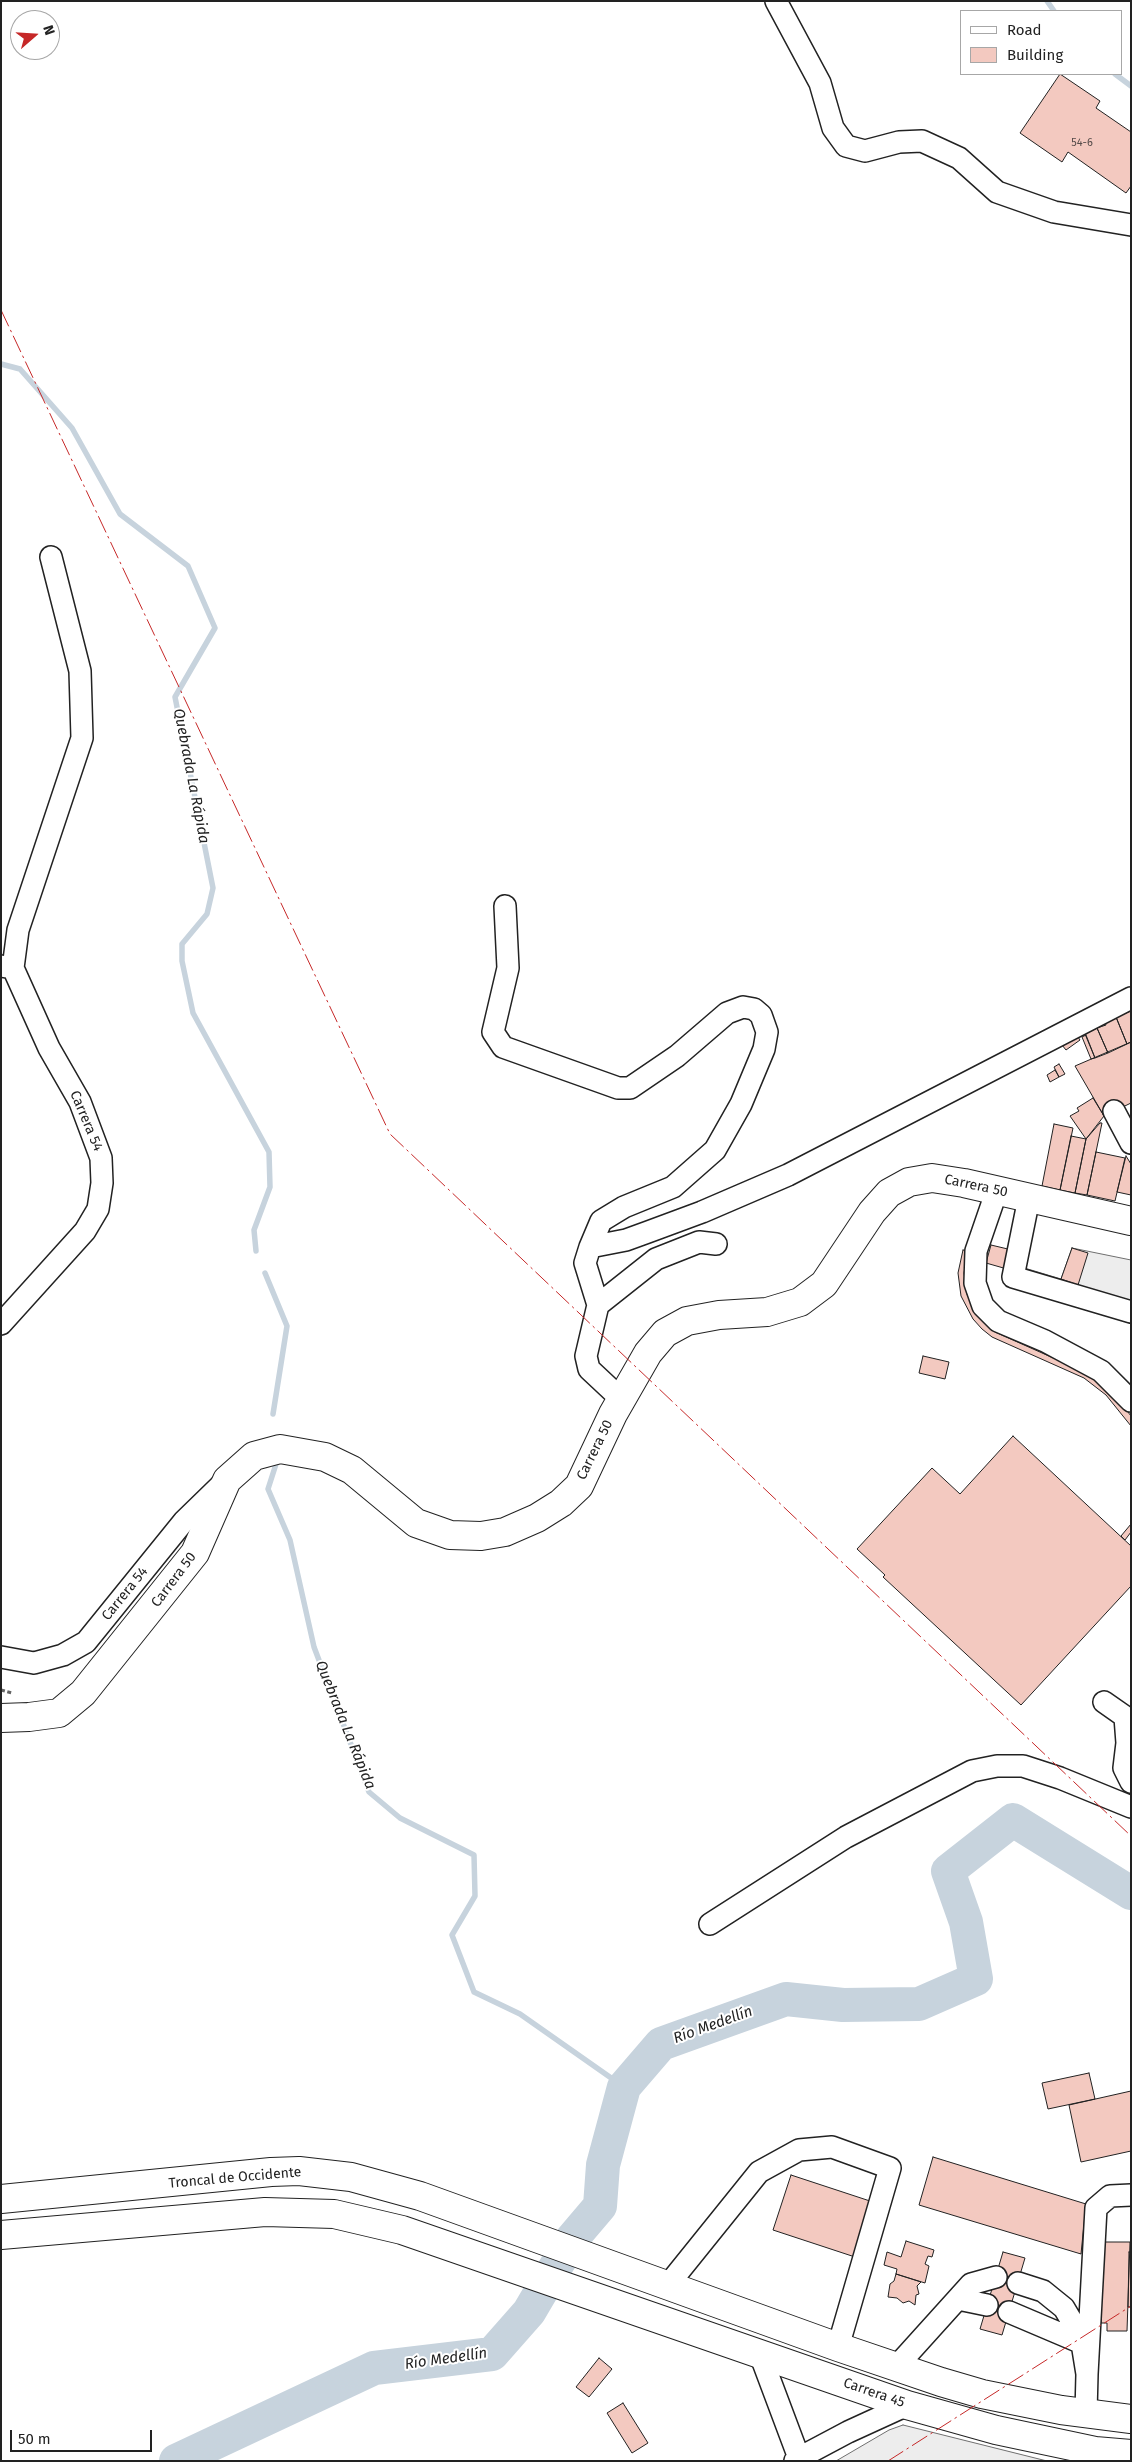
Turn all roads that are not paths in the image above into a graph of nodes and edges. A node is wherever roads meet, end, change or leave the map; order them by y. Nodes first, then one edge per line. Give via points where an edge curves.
1 (776, 1) edge
2 (1131, 225) edge
3 (51, 558) dead end
4 (505, 906) dead end
5 (7, 967) edge
6 (1131, 998) edge
7 (1114, 1111) dead end
8 (1131, 1143) edge
9 (997, 1190) junction
10 (1029, 1198) junction
11 (1131, 1221) edge
12 (716, 1244) dead end
13 (590, 1248) junction
14 (598, 1304) junction
15 (1131, 1312) edge
16 (1, 1324) edge
17 (621, 1399) junction
18 (1131, 1400) edge
19 (226, 1480) junction
20 (1, 1657) edge
21 (1104, 1702) dead end
22 (1, 1718) edge
23 (1128, 1719) edge
24 (1131, 1782) edge
25 (1131, 1807) edge
26 (710, 1924) dead end
27 (1131, 2195) edge
28 (1, 2199) edge
29 (1, 2235) edge
30 (996, 2276) dead end
31 (1018, 2283) dead end
32 (668, 2285) junction
33 (958, 2299) junction
34 (987, 2305) dead end
35 (1009, 2312) dead end
36 (1082, 2343) junction
37 (838, 2347) junction
38 (760, 2354) junction
39 (897, 2366) junction
40 (1087, 2374) junction
41 (908, 2405) junction
42 (1086, 2413) junction
43 (1131, 2419) edge
44 (1131, 2454) edge
45 (1094, 2456) edge
46 (798, 2460) edge

1 - 2 street via 820,83 833,128 846,146 865,151 922,140 959,158 996,192 1054,212
3 - 5 street via 80,671 82,738
4 - 13 street via 508,968 493,1032 503,1047 618,1088 630,1088 676,1056 727,1013 743,1007 754,1009 761,1015 767,1032 764,1049 741,1104 715,1150 673,1187 624,1207 601,1221
5 - 16 street, Carrera 54 via 80,1102 101,1158 102,1183 98,1209 85,1231
6 - 13 street via 788,1175 648,1232
7 - 8 street
9 - 10 main road, Carrera 50
9 - 17 main road, Carrera 50 via 932,1178 909,1182 889,1193 872,1212 824,1284 800,1302 767,1312 687,1321 665,1333 648,1353
9 - 18 street via 976,1251 975,1283 983,1306 998,1321 1045,1341 1101,1371
10 - 11 main road, Carrera 50
10 - 15 street via 1013,1277
12 - 14 street via 699,1242 656,1259
13 - 14 street via 585,1263
14 - 17 street via 586,1356 589,1369
17 - 19 main road, Carrera 50 via 578,1486 561,1503 505,1532 480,1536 450,1535 416,1523 352,1470 325,1457 280,1449 254,1456
19 - 20 street, Carrera 54 via 184,1521 86,1642 64,1655 34,1663
19 - 22 main road, Carrera 50 via 196,1553 84,1693 59,1713
21 - 23 street
23 - 24 street via 1124,1768
25 - 26 street via 1023,1766 997,1766 972,1772 846,1837
27 - 40 street via 1110,2196 1096,2208
28 - 32 main road, Troncal de Occidente via 299,2171 326,2173 420,2196
29 - 38 main road, Carrera 45 via 218,2215 334,2214 366,2220 459,2250
30 - 33 street via 971,2284
31 - 36 street via 1042,2291 1064,2308
32 - 37 main road
32 - 37 street via 759,2172 799,2150 832,2147 890,2168
33 - 34 street
33 - 39 street
35 - 36 street
36 - 40 street
37 - 39 main road
38 - 41 main road, Carrera 45
38 - 46 street
39 - 42 main road via 982,2394
40 - 42 street
41 - 45 main road, Carrera 45
41 - 46 street via 848,2432
42 - 43 main road
44 - 45 main road, Carrera 45

